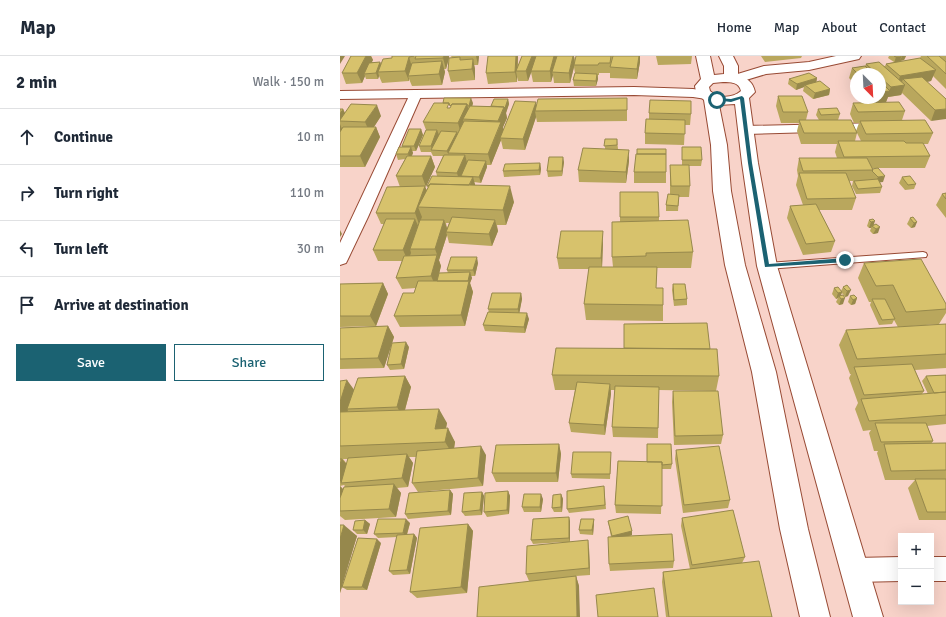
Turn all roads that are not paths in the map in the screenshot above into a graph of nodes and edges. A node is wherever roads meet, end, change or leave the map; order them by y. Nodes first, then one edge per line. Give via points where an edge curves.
1 (703, 56) edge
2 (726, 56) edge
3 (854, 56) edge
4 (739, 86) junction
5 (707, 90) junction
6 (416, 94) junction
7 (340, 95) edge
8 (894, 127) edge
9 (746, 130) junction
10 (923, 255) dead end
11 (340, 259) edge
12 (767, 266) junction
13 (898, 569) edge
14 (934, 569) edge
15 (946, 569) edge
16 (855, 570) junction
17 (815, 617) edge
18 (868, 617) edge

1 - 5 main road
2 - 4 main road
3 - 4 main road
4 - 5 main road via 719,78
4 - 5 main road via 731,100
4 - 9 main road
5 - 6 main road via 693,93 603,91
5 - 17 main road via 719,145 722,191 735,265 764,372 794,529
6 - 7 main road
6 - 11 street
8 - 9 street
9 - 12 main road
10 - 12 lane
12 - 16 main road
13 - 16 street
14 - 15 street
16 - 18 main road

